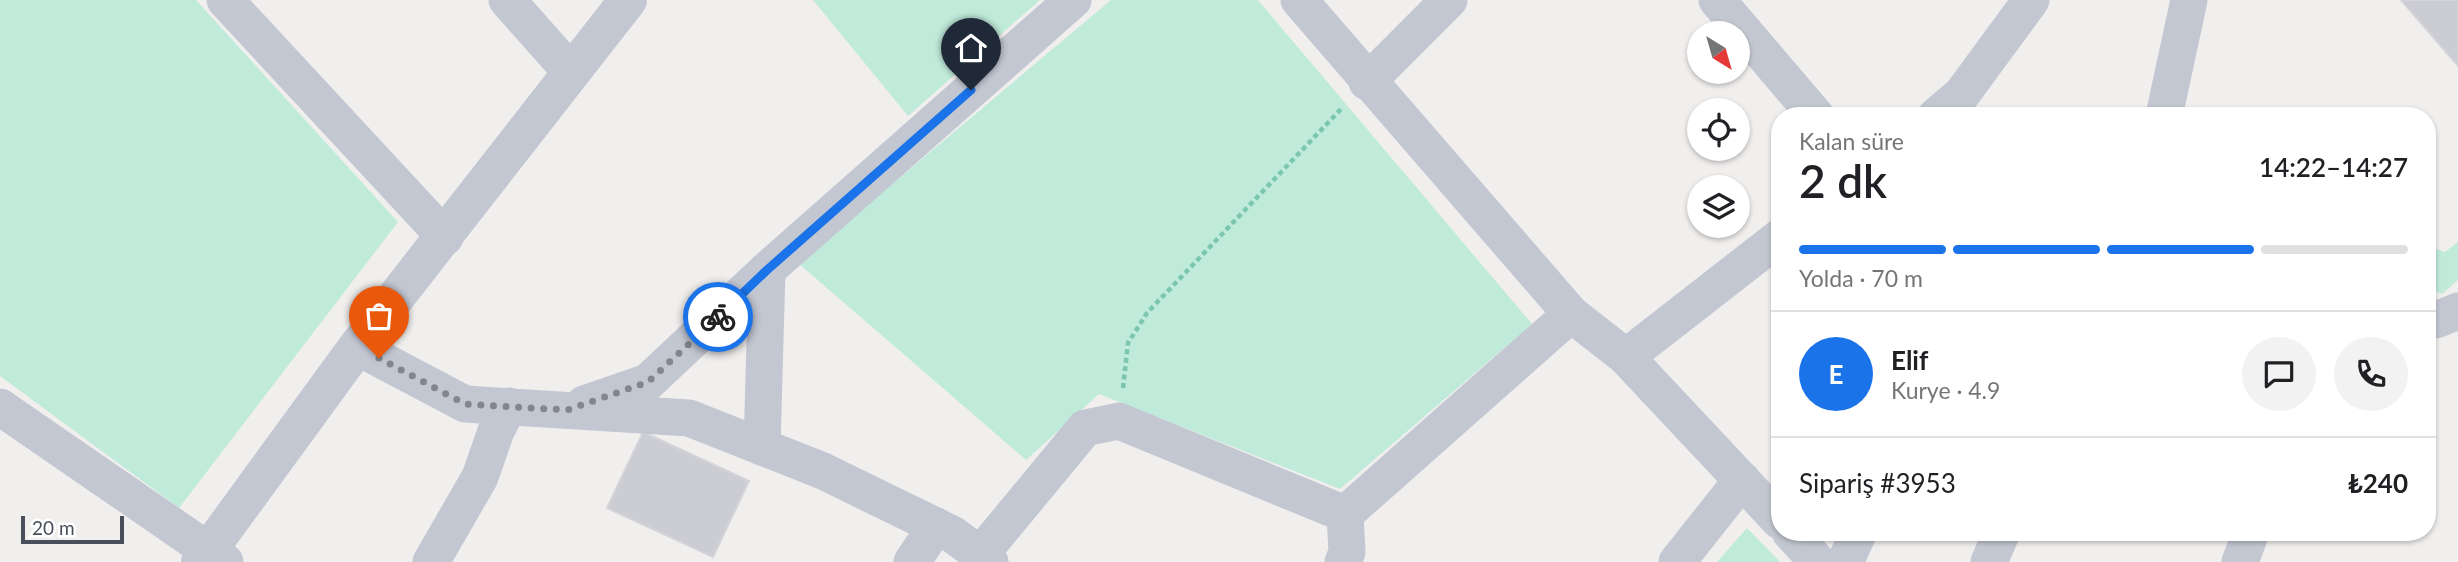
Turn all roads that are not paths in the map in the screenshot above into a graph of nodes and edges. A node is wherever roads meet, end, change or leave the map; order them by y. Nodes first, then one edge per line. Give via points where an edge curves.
1 (225, 0) edge
2 (508, 0) edge
3 (628, 0) edge
4 (1073, 0) edge
5 (1299, 0) edge
6 (1449, 0) edge
7 (1717, 0) edge
8 (2031, 0) edge
9 (2185, 2) edge
10 (571, 72) junction
11 (1367, 82) junction
12 (1808, 107) edge
13 (1952, 107) edge
14 (2166, 107) edge
15 (445, 237) junction
16 (1771, 244) edge
17 (767, 270) junction
18 (2458, 311) edge
19 (1570, 314) junction
20 (2436, 320) edge
21 (357, 346) junction
22 (1626, 357) junction
23 (509, 406) junction
24 (0, 407) edge
25 (567, 410) junction
26 (762, 447) junction
27 (1742, 480) junction
28 (1771, 511) edge
29 (1345, 514) junction
30 (936, 526) junction
31 (1798, 541) edge
32 (1855, 541) edge
33 (1998, 541) edge
34 (2248, 541) edge
35 (211, 558) edge
36 (985, 558) edge
37 (431, 562) edge
38 (912, 562) edge
39 (1342, 562) edge
40 (1677, 562) edge
41 (1818, 562) edge
42 (1845, 562) edge
43 (1989, 562) edge
44 (2239, 562) edge

1 - 15 street
2 - 10 street
3 - 10 street
4 - 17 street
5 - 11 street
6 - 11 street
7 - 12 street
8 - 13 street
9 - 14 street
10 - 15 street
11 - 19 street
15 - 21 street
16 - 22 street
17 - 25 street via 648,382
17 - 26 street
18 - 20 street
19 - 22 street
19 - 29 street
21 - 23 street via 465,404
21 - 35 street
22 - 27 street
23 - 25 street
23 - 37 street via 480,477
24 - 35 street
25 - 26 street via 689,418
26 - 30 street
27 - 28 street
27 - 40 street
29 - 36 street via 1119,421 1085,428
29 - 39 street via 1347,552
30 - 36 street
30 - 38 street
31 - 41 street
32 - 42 street
33 - 43 street
34 - 44 street

